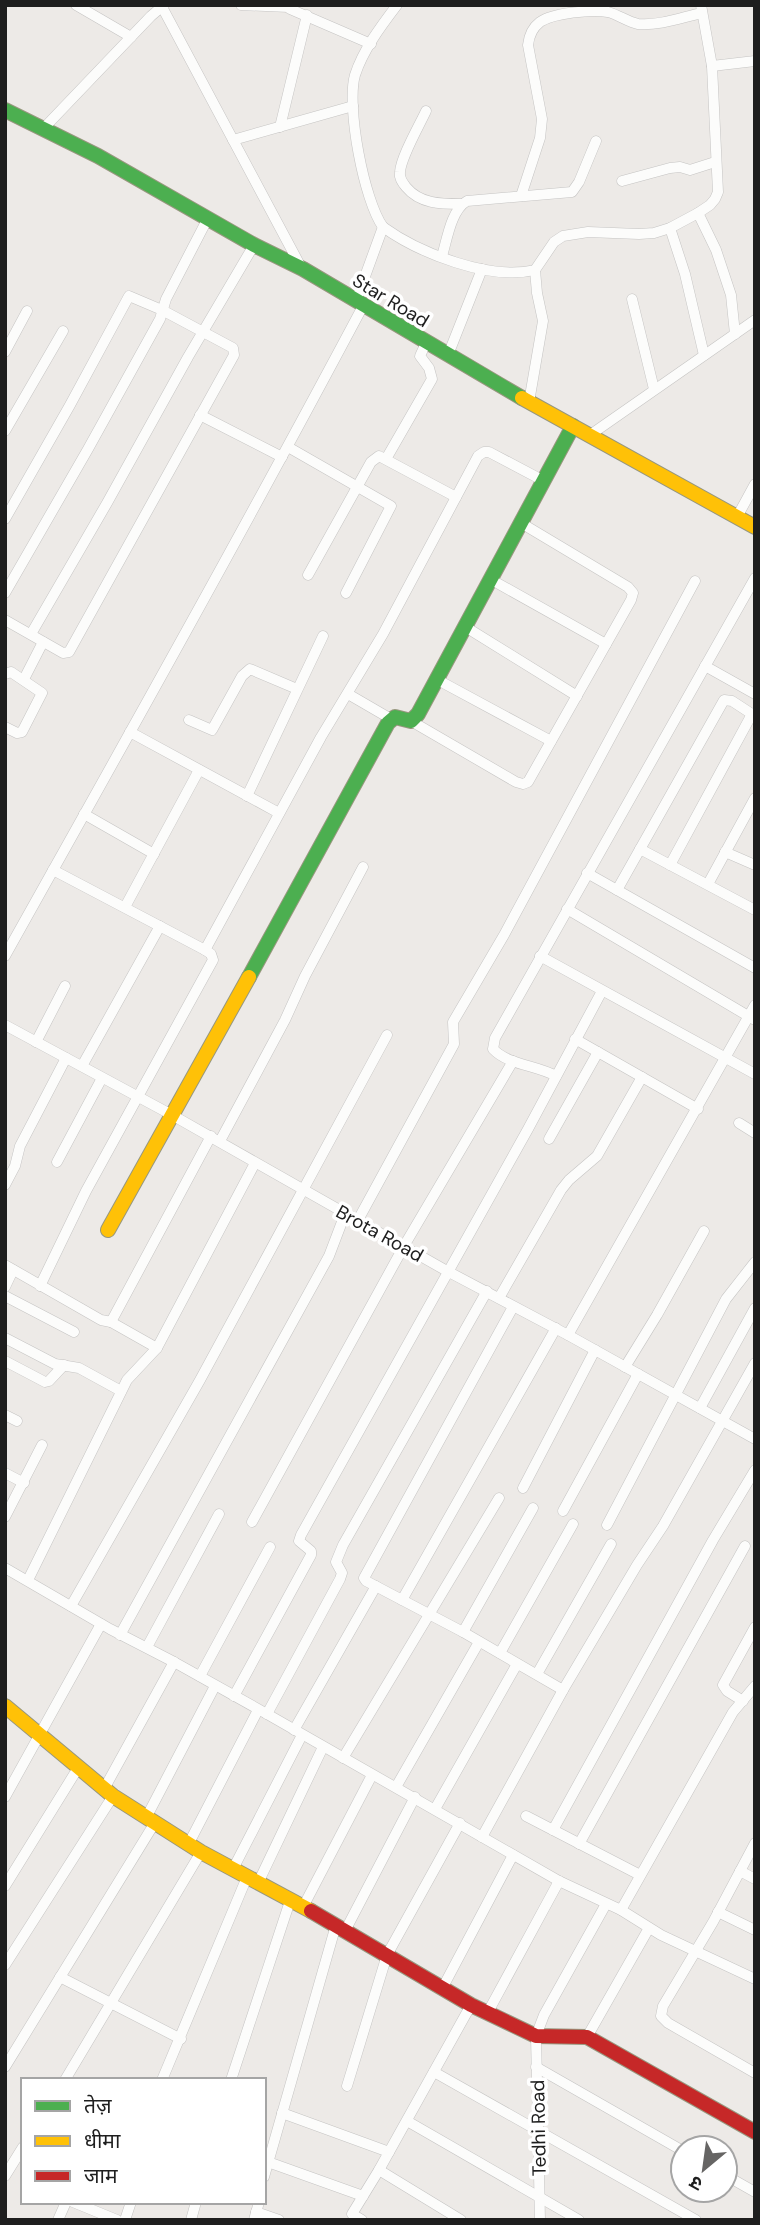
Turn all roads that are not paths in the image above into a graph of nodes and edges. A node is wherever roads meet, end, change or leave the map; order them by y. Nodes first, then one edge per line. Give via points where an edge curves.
1 (76, 5) edge
2 (241, 5) edge
3 (397, 5) edge
4 (162, 6) edge
5 (288, 6) edge
6 (702, 9) edge
7 (307, 15) junction
8 (131, 37) junction
9 (371, 44) junction
10 (755, 61) edge
11 (712, 66) junction
12 (353, 106) junction
13 (5, 110) edge
14 (426, 111) dead end
15 (280, 127) junction
16 (43, 129) junction
17 (233, 140) junction
18 (596, 141) dead end
19 (715, 162) junction
20 (622, 181) dead end
21 (521, 196) junction
22 (461, 204) junction
23 (698, 213) junction
24 (208, 218) junction
25 (383, 227) junction
26 (670, 228) junction
27 (254, 244) junction
28 (442, 256) junction
29 (303, 269) junction
30 (482, 269) junction
31 (535, 270) junction
32 (632, 299) dead end
33 (360, 304) junction
34 (162, 310) junction
35 (27, 311) dead end
36 (755, 320) edge
37 (63, 331) dead end
38 (203, 332) junction
39 (734, 334) junction
40 (426, 343) junction
41 (5, 352) edge
42 (448, 355) junction
43 (704, 355) junction
44 (654, 389) junction
45 (529, 402) junction
46 (200, 415) junction
47 (9, 416) edge
48 (573, 425) junction
49 (5, 431) edge
50 (590, 435) junction
51 (288, 447) junction
52 (282, 457) junction
53 (386, 459) junction
54 (544, 481) junction
55 (755, 484) edge
56 (358, 486) junction
57 (456, 498) junction
58 (737, 517) junction
59 (5, 519) edge
60 (521, 523) junction
61 (755, 527) edge
62 (309, 575) dead end
63 (755, 578) edge
64 (490, 579) junction
65 (695, 581) dead end
66 (5, 593) edge
67 (346, 593) dead end
68 (5, 620) edge
69 (464, 626) junction
70 (31, 634) junction
71 (323, 636) dead end
72 (43, 642) junction
73 (606, 644) junction
74 (705, 666) junction
75 (5, 674) edge
76 (436, 678) junction
77 (23, 679) junction
78 (298, 689) junction
79 (348, 694) junction
80 (755, 694) edge
81 (576, 696) junction
82 (753, 715) edge
83 (391, 719) junction
84 (189, 720) dead end
85 (411, 721) junction
86 (5, 727) edge
87 (130, 732) junction
88 (551, 741) junction
89 (199, 770) junction
90 (247, 796) junction
91 (755, 799) edge
92 (279, 813) junction
93 (84, 814) junction
94 (640, 849) junction
95 (725, 852) junction
96 (154, 854) junction
97 (670, 865) junction
98 (755, 865) edge
99 (363, 867) dead end
100 (54, 870) junction
101 (587, 873) junction
102 (708, 884) junction
103 (617, 890) junction
104 (125, 907) junction
105 (567, 909) junction
106 (755, 910) edge
107 (160, 926) junction
108 (205, 950) junction
109 (5, 956) edge
110 (540, 956) junction
111 (755, 968) edge
112 (65, 986) dead end
113 (602, 990) junction
114 (755, 1005) edge
115 (752, 1018) edge
116 (5, 1025) edge
117 (387, 1035) dead end
118 (575, 1039) junction
119 (36, 1042) junction
120 (598, 1052) junction
121 (66, 1058) junction
122 (726, 1058) junction
123 (513, 1060) junction
124 (82, 1066) junction
125 (755, 1074) edge
126 (556, 1076) junction
127 (642, 1077) junction
128 (102, 1078) junction
129 (138, 1096) junction
130 (698, 1108) junction
131 (172, 1115) junction
132 (739, 1124) dead end
133 (755, 1133) edge
134 (216, 1139) junction
135 (549, 1139) dead end
136 (57, 1162) dead end
137 (255, 1163) junction
138 (5, 1185) edge
139 (302, 1189) junction
140 (345, 1214) junction
141 (358, 1220) junction
142 (108, 1230) dead end
143 (704, 1231) dead end
144 (404, 1247) junction
145 (755, 1262) edge
146 (9, 1267) edge
147 (447, 1271) junction
148 (40, 1286) junction
149 (5, 1287) edge
150 (487, 1291) junction
151 (5, 1296) edge
152 (499, 1298) junction
153 (513, 1307) junction
154 (755, 1308) edge
155 (111, 1322) junction
156 (556, 1328) junction
157 (74, 1332) dead end
158 (568, 1335) junction
159 (5, 1338) edge
160 (157, 1348) junction
161 (595, 1350) junction
162 (5, 1361) edge
163 (755, 1363) edge
164 (64, 1365) junction
165 (625, 1367) junction
166 (638, 1374) junction
167 (121, 1391) junction
168 (676, 1394) junction
169 (700, 1408) junction
170 (5, 1415) edge
171 (17, 1421) dead end
172 (722, 1422) junction
173 (755, 1439) edge
174 (41, 1444) dead end
175 (755, 1470) edge
176 (5, 1473) edge
177 (24, 1483) junction
178 (523, 1488) dead end
179 (499, 1498) dead end
180 (533, 1508) dead end
181 (563, 1511) dead end
182 (219, 1514) dead end
183 (5, 1517) edge
184 (252, 1522) dead end
185 (573, 1524) dead end
186 (607, 1525) dead end
187 (611, 1544) dead end
188 (745, 1546) dead end
189 (270, 1547) dead end
190 (5, 1568) edge
191 (28, 1580) junction
192 (376, 1586) junction
193 (402, 1600) junction
194 (71, 1606) junction
195 (430, 1614) junction
196 (101, 1624) junction
197 (755, 1628) edge
198 (463, 1632) junction
199 (120, 1635) junction
200 (479, 1642) junction
201 (147, 1647) junction
202 (500, 1653) junction
203 (174, 1662) junction
204 (517, 1664) junction
205 (537, 1674) junction
206 (200, 1676) junction
207 (215, 1686) junction
208 (755, 1686) edge
209 (563, 1690) junction
210 (234, 1696) junction
211 (743, 1700) junction
212 (6, 1707) edge
213 (263, 1712) junction
214 (298, 1733) junction
215 (41, 1736) junction
216 (323, 1747) junction
217 (343, 1758) junction
218 (78, 1768) junction
219 (372, 1775) junction
220 (396, 1787) junction
221 (108, 1793) junction
222 (5, 1797) edge
223 (415, 1797) junction
224 (435, 1809) junction
225 (526, 1816) dead end
226 (150, 1821) junction
227 (460, 1823) junction
228 (553, 1830) junction
229 (482, 1837) junction
230 (755, 1843) edge
231 (579, 1844) junction
232 (194, 1848) junction
233 (513, 1855) junction
234 (233, 1869) junction
235 (740, 1871) junction
236 (640, 1875) junction
237 (755, 1879) edge
238 (252, 1880) junction
239 (559, 1881) junction
240 (5, 1886) edge
241 (296, 1904) junction
242 (607, 1904) junction
243 (621, 1910) junction
244 (718, 1912) junction
245 (341, 1928) junction
246 (649, 1928) junction
247 (755, 1930) edge
248 (695, 1952) junction
249 (387, 1955) junction
250 (5, 1965) edge
251 (60, 1977) junction
252 (755, 1979) edge
253 (443, 1987) junction
254 (112, 2004) junction
255 (471, 2005) junction
256 (488, 2012) junction
257 (536, 2036) junction
258 (587, 2037) junction
259 (181, 2039) junction
260 (5, 2067) edge
261 (537, 2067) junction
262 (434, 2072) junction
263 (755, 2073) edge
264 (66, 2078) edge
265 (163, 2078) edge
266 (232, 2078) edge
267 (347, 2086) dead end
268 (282, 2113) junction
269 (407, 2121) junction
270 (538, 2130) junction
271 (755, 2132) edge
272 (669, 2143) edge
273 (21, 2150) edge
274 (389, 2152) junction
275 (268, 2162) junction
276 (266, 2170) edge
277 (379, 2170) junction
278 (5, 2176) edge
279 (739, 2183) edge
280 (755, 2192) edge
281 (363, 2196) junction
282 (539, 2198) junction
283 (65, 2204) edge
284 (78, 2204) edge
285 (256, 2211) edge
286 (350, 2217) edge
287 (58, 2220) edge
288 (117, 2220) edge
289 (279, 2220) edge
290 (362, 2220) edge
291 (461, 2220) edge
292 (540, 2220) edge
293 (579, 2220) edge
294 (696, 2220) edge

1 - 8 street
2 - 5 street
3 - 9 street
4 - 8 street
4 - 17 street
5 - 7 street
6 - 11 street
6 - 21 street via 638,24 606,12 587,12 556,16 534,28 528,45 542,119
7 - 9 street
7 - 15 street
8 - 16 street
9 - 12 street via 355,74
10 - 11 street
11 - 19 street
12 - 15 street
12 - 25 street via 368,199
13 - 16 street, Star Road
14 - 22 street via 403,161 400,180 427,201
15 - 17 street
16 - 24 street, Star Road
17 - 29 street
18 - 21 street via 572,192
19 - 20 street
19 - 23 street via 718,192
21 - 22 street
22 - 28 street
23 - 26 street
23 - 39 street via 731,295
24 - 27 street, Star Road
24 - 34 street
25 - 28 street
25 - 33 street
26 - 31 street via 639,234 563,236
26 - 43 street
27 - 29 street, Star Road
27 - 38 street
28 - 30 street
29 - 33 street, Star Road
30 - 31 street
30 - 42 street
31 - 45 street via 544,321
32 - 44 street
33 - 40 street, Star Road
33 - 51 street
34 - 38 street
34 - 59 street via 132,296 126,298
34 - 66 street via 89,449
35 - 41 street
36 - 39 street
37 - 47 street
38 - 46 street via 234,351
38 - 70 street
39 - 43 street
40 - 42 street, Star Road
40 - 53 street via 420,356 432,379
42 - 45 street, Star Road
43 - 44 street
44 - 50 street
45 - 48 street, Star Road
46 - 52 street
46 - 72 street via 69,652
47 - 49 street
48 - 50 street, Star Road
48 - 54 street
50 - 58 street, Star Road
51 - 52 street
51 - 56 street
52 - 87 street
53 - 56 street via 375,458
53 - 57 street
54 - 57 street via 485,452 478,456
54 - 60 street
55 - 58 street
56 - 62 street
56 - 67 street via 391,506
57 - 79 street
58 - 61 street, Star Road
60 - 64 street
60 - 73 street via 633,593
63 - 74 street
64 - 69 street
64 - 73 street
65 - 141 street via 453,1022 454,1044
68 - 70 street
69 - 76 street
69 - 81 street
70 - 72 street
71 - 78 street
72 - 77 street
73 - 81 street
74 - 80 street
74 - 101 street
75 - 77 street via 11,672
76 - 85 street
76 - 88 street
77 - 86 street via 41,696 22,732
78 - 84 street via 250,668 212,730
78 - 90 street
79 - 83 street
79 - 92 street
81 - 88 street
82 - 94 street via 724,700
82 - 97 street
83 - 85 street
83 - 131 street
85 - 88 street via 523,784
87 - 89 street
87 - 93 street
89 - 90 street
89 - 96 street
90 - 92 street
91 - 95 street
92 - 108 street
93 - 96 street
93 - 100 street
94 - 97 street
94 - 103 street
95 - 98 street
95 - 102 street
96 - 104 street
97 - 102 street
99 - 134 street via 285,1020
100 - 104 street
100 - 109 street
101 - 103 street
101 - 105 street
102 - 106 street
103 - 111 street
104 - 107 street
105 - 110 street
105 - 115 street
107 - 108 street
107 - 124 street
108 - 129 street via 214,960
110 - 113 street
110 - 123 street via 493,1043 495,1052
112 - 119 street
113 - 118 street
113 - 122 street
114 - 115 street
115 - 122 street
116 - 119 street, Brota Road
117 - 139 street
118 - 120 street
118 - 126 street
119 - 121 street, Brota Road
120 - 127 street
120 - 135 street
121 - 124 street, Brota Road
121 - 138 street
122 - 125 street
122 - 130 street
123 - 126 street
123 - 144 street
124 - 128 street, Brota Road
126 - 147 street
127 - 130 street
127 - 152 street via 597,1156 561,1189
128 - 129 street, Brota Road
128 - 136 street
129 - 131 street, Brota Road
129 - 148 street
130 - 158 street
131 - 134 street, Brota Road
131 - 142 street
132 - 133 street
134 - 137 street, Brota Road
134 - 155 street
137 - 139 street, Brota Road
137 - 160 street
139 - 140 street, Brota Road
139 - 194 street
140 - 141 street, Brota Road
140 - 199 street via 329,1256
141 - 144 street, Brota Road
143 - 165 street
144 - 147 street, Brota Road
144 - 184 street
145 - 168 street via 726,1299
146 - 148 street
146 - 149 street
147 - 150 street, Brota Road
147 - 210 street via 301,1535 299,1541 311,1555
148 - 155 street
150 - 152 street, Brota Road
150 - 213 street via 344,1545 336,1562 340,1579
151 - 157 street
152 - 153 street, Brota Road
153 - 156 street, Brota Road
153 - 192 street via 364,1576
154 - 169 street
155 - 160 street
156 - 158 street, Brota Road
156 - 193 street
158 - 161 street, Brota Road
159 - 164 street
160 - 167 street
161 - 165 street, Brota Road
161 - 178 street
162 - 164 street via 45,1382
163 - 172 street
164 - 167 street
165 - 166 street, Brota Road
166 - 168 street, Brota Road
166 - 181 street
167 - 191 street
168 - 169 street, Brota Road
168 - 186 street
169 - 172 street, Brota Road
170 - 171 street
172 - 173 street, Brota Road
172 - 209 street
174 - 177 street
175 - 228 street
176 - 177 street
177 - 183 street
179 - 195 street
180 - 198 street
182 - 201 street
185 - 202 street
187 - 205 street
188 - 231 street
189 - 206 street
190 - 191 street
191 - 194 street
192 - 193 street
192 - 214 street
193 - 195 street
194 - 196 street
195 - 198 street
195 - 217 street
196 - 199 street
196 - 215 street
197 - 211 street via 723,1685
198 - 200 street
199 - 201 street
200 - 202 street
200 - 220 street
201 - 203 street
202 - 204 street
203 - 206 street
203 - 221 street
204 - 205 street
204 - 224 street
205 - 209 street
206 - 207 street
207 - 210 street
207 - 226 street
208 - 211 street
209 - 229 street
210 - 213 street
211 - 236 street
212 - 215 street
213 - 214 street
213 - 232 street
214 - 216 street
214 - 234 street
215 - 218 street
215 - 222 street
216 - 217 street
216 - 238 street
217 - 219 street
218 - 221 street
218 - 240 street
219 - 220 street
219 - 241 street
220 - 223 street
221 - 226 street
221 - 250 street
223 - 224 street
223 - 245 street
224 - 227 street
225 - 228 street
226 - 232 street
226 - 251 street
227 - 229 street
227 - 249 street
228 - 231 street
229 - 233 street
230 - 235 street
231 - 236 street
232 - 234 street
232 - 254 street
233 - 239 street
233 - 253 street
234 - 238 street
235 - 237 street
235 - 244 street
236 - 243 street
238 - 241 street
238 - 259 street
239 - 242 street
239 - 256 street
241 - 245 street
241 - 266 street
242 - 243 street
242 - 257 street
243 - 246 street
244 - 247 street
244 - 248 street
245 - 249 street
245 - 268 street
246 - 248 street
246 - 258 street
248 - 252 street
248 - 263 street via 661,2016
249 - 253 street
249 - 267 street
251 - 254 street
251 - 260 street
253 - 255 street
254 - 259 street
254 - 264 street
255 - 256 street
255 - 262 street
256 - 257 street
257 - 258 street
257 - 261 street, Tedhi Road
258 - 271 street
259 - 265 street
261 - 270 street, Tedhi Road
261 - 272 street
262 - 269 street
262 - 270 street
268 - 274 street
268 - 275 street
269 - 274 street
269 - 282 street
270 - 282 street, Tedhi Road
270 - 294 street
273 - 278 street
274 - 277 street
275 - 276 street
275 - 281 street
277 - 281 street
277 - 291 street
279 - 280 street
281 - 286 street
282 - 292 street, Tedhi Road
282 - 293 street
283 - 287 street
284 - 288 street
285 - 289 street
286 - 290 street

